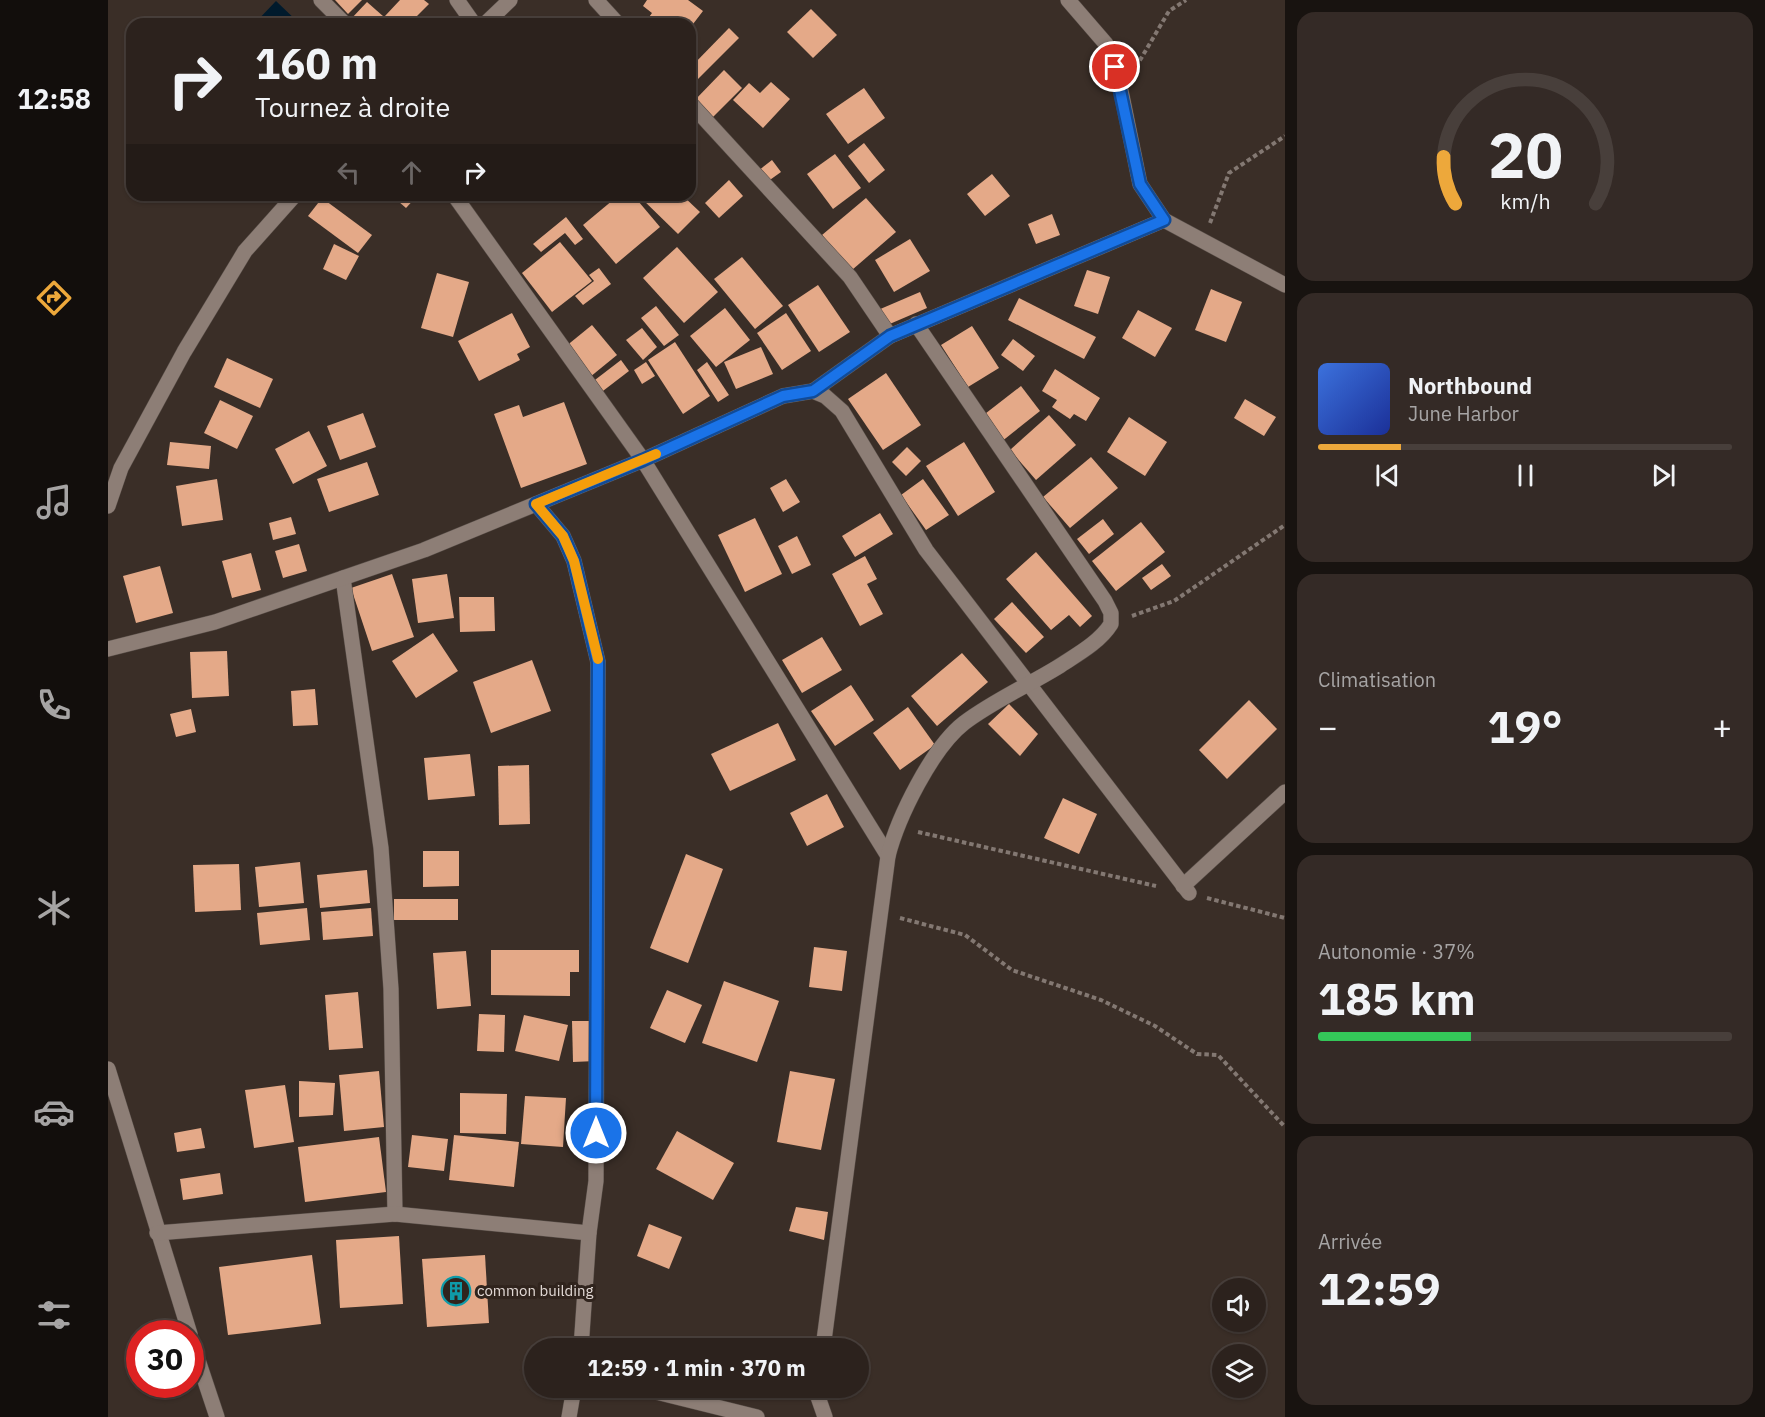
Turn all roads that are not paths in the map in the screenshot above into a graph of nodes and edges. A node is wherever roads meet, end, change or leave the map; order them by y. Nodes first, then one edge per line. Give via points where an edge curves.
1 (321, 0) edge
2 (457, 0) edge
3 (510, 0) edge
4 (596, 0) edge
5 (1068, 0) edge
6 (339, 18) edge
7 (470, 18) edge
8 (490, 18) edge
9 (612, 18) edge
10 (696, 110) edge
11 (290, 201) edge
12 (458, 201) edge
13 (1164, 220) junction
14 (1285, 285) edge
15 (916, 324) junction
16 (890, 336) junction
17 (813, 391) junction
18 (643, 460) junction
19 (536, 504) junction
20 (108, 506) edge
21 (343, 578) junction
22 (108, 649) edge
23 (1029, 686) junction
24 (1285, 792) edge
25 (888, 856) junction
26 (108, 1069) edge
27 (395, 1214) junction
28 (157, 1233) junction
29 (589, 1233) junction
30 (185, 1320) edge
31 (582, 1338) edge
32 (824, 1338) edge
33 (204, 1378) edge
34 (572, 1398) edge
35 (680, 1398) edge
36 (820, 1398) edge
37 (217, 1417) edge
38 (569, 1417) edge
39 (757, 1417) edge
40 (825, 1417) edge

1 - 6 street
2 - 7 street
3 - 8 street
4 - 9 street
5 - 13 street via 1106,44 1121,91 1140,184
10 - 16 street via 850,277
11 - 20 street via 239,261 184,352 121,468
12 - 18 street
13 - 14 street
13 - 15 street
15 - 16 street
15 - 23 street via 1111,613 1111,624 1098,639
16 - 17 street
17 - 18 street via 783,396
17 - 23 street via 842,411 926,550
18 - 19 street
18 - 25 street
19 - 21 street
19 - 29 street via 563,536 574,561 598,662 596,1181
21 - 22 street via 214,622
21 - 27 street via 381,848 391,989
23 - 24 street via 1186,889
23 - 25 street via 988,706 962,725 930,764 895,827
25 - 32 street
26 - 28 street
27 - 28 street
27 - 29 street
28 - 30 street
29 - 31 street
33 - 37 street
34 - 38 street
35 - 39 street
36 - 40 street

